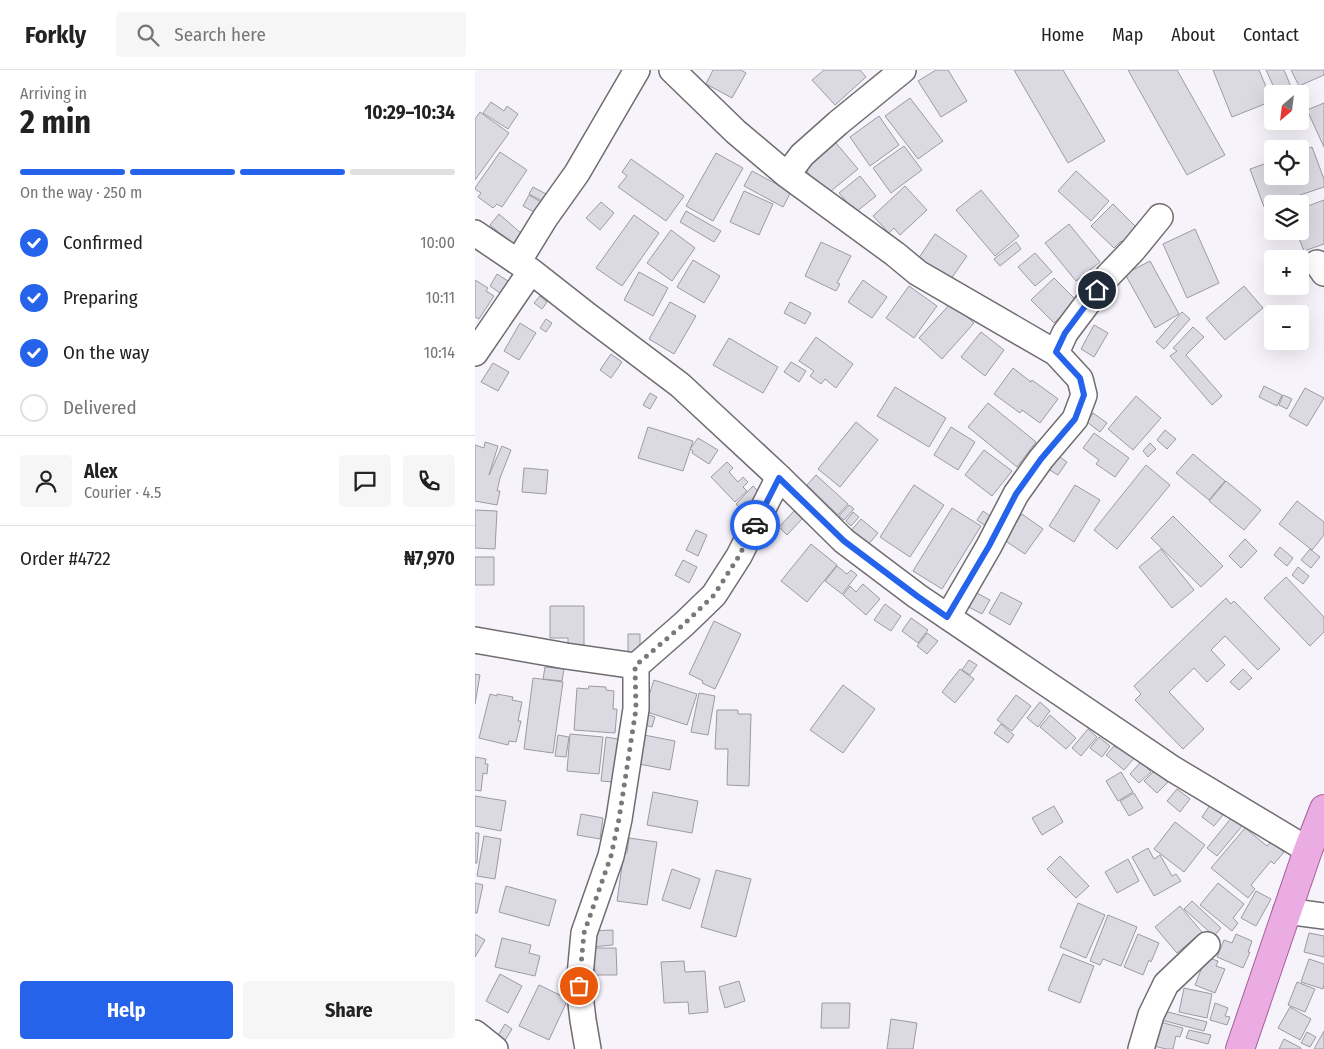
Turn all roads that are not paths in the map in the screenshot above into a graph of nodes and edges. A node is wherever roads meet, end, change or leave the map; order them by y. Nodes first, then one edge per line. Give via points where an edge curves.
1 (637, 70) edge
2 (672, 70) edge
3 (903, 70) edge
4 (787, 175) junction
5 (1160, 217) dead end
6 (475, 233) edge
7 (525, 266) junction
8 (1056, 352) junction
9 (475, 353) edge
10 (779, 478) junction
11 (947, 617) junction
12 (475, 640) edge
13 (635, 666) junction
14 (1324, 809) edge
15 (1308, 850) junction
16 (1286, 912) junction
17 (1324, 916) edge
18 (1207, 945) dead end
19 (475, 1033) edge
20 (495, 1049) edge
21 (588, 1049) edge
22 (1141, 1049) edge
23 (1240, 1049) edge

1 - 7 street via 577,173 545,218
2 - 4 street via 735,132
3 - 4 street via 809,148
4 - 8 street via 918,272
5 - 8 street via 1108,276 1065,333
6 - 7 street
7 - 9 street
7 - 10 street via 680,385
8 - 11 street via 1080,378 1084,395 1075,419 1016,494
10 - 11 street via 844,541
10 - 13 street via 739,556 714,595
11 - 15 street via 1173,769
12 - 13 street
13 - 21 street via 636,709 619,819 611,856 584,933 579,986
14 - 15 main road
15 - 16 main road
16 - 17 street
16 - 23 main road
18 - 22 street via 1166,984 1151,1015
19 - 20 street

